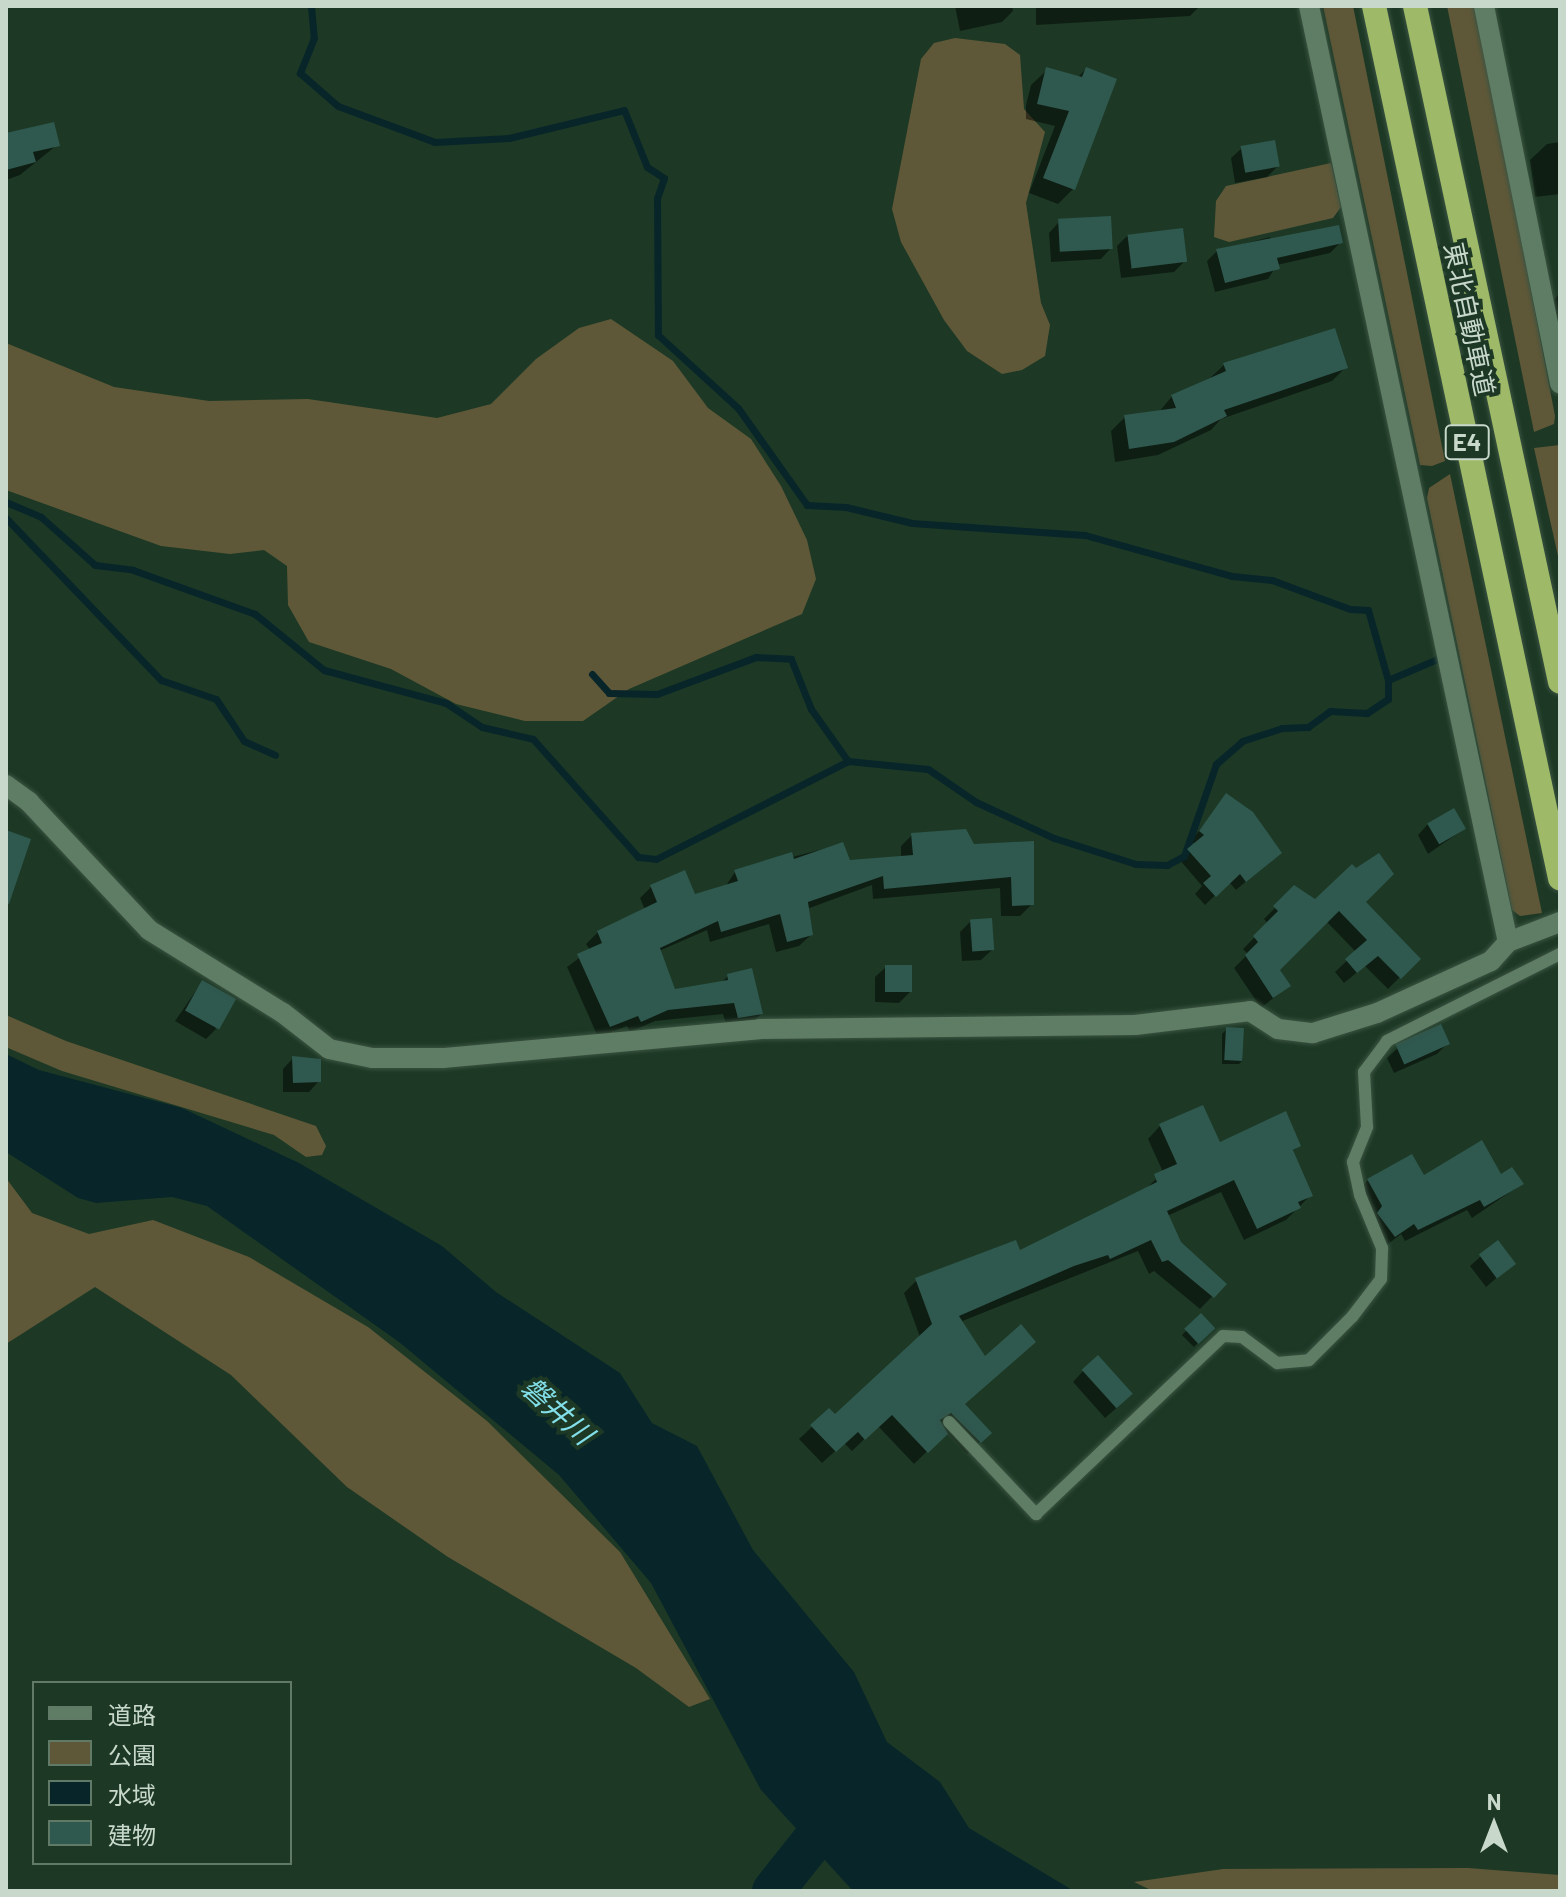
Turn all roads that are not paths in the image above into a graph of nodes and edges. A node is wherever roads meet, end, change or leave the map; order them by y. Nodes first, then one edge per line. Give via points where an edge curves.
1 (1309, 6) edge
2 (1374, 6) edge
3 (1415, 6) edge
4 (1484, 6) edge
5 (1560, 383) edge
6 (1560, 682) edge
7 (6, 785) edge
8 (1560, 878) edge
9 (1560, 922) edge
10 (1508, 942) junction
11 (1560, 954) edge
12 (949, 1422) dead end

1 - 10 street
2 - 8 highway, 東北自動車道 / E4
3 - 6 highway, 東北自動車道 / E4
4 - 5 street
7 - 10 street via 29,802 149,930 283,1013 329,1049 372,1058 444,1058 760,1029 1135,1025 1250,1011 1278,1029 1313,1033 1377,1013 1491,961
9 - 10 street
11 - 12 lane via 1387,1041 1364,1072 1367,1127 1353,1162 1382,1248 1381,1279 1309,1360 1277,1363 1242,1337 1223,1336 1036,1514

